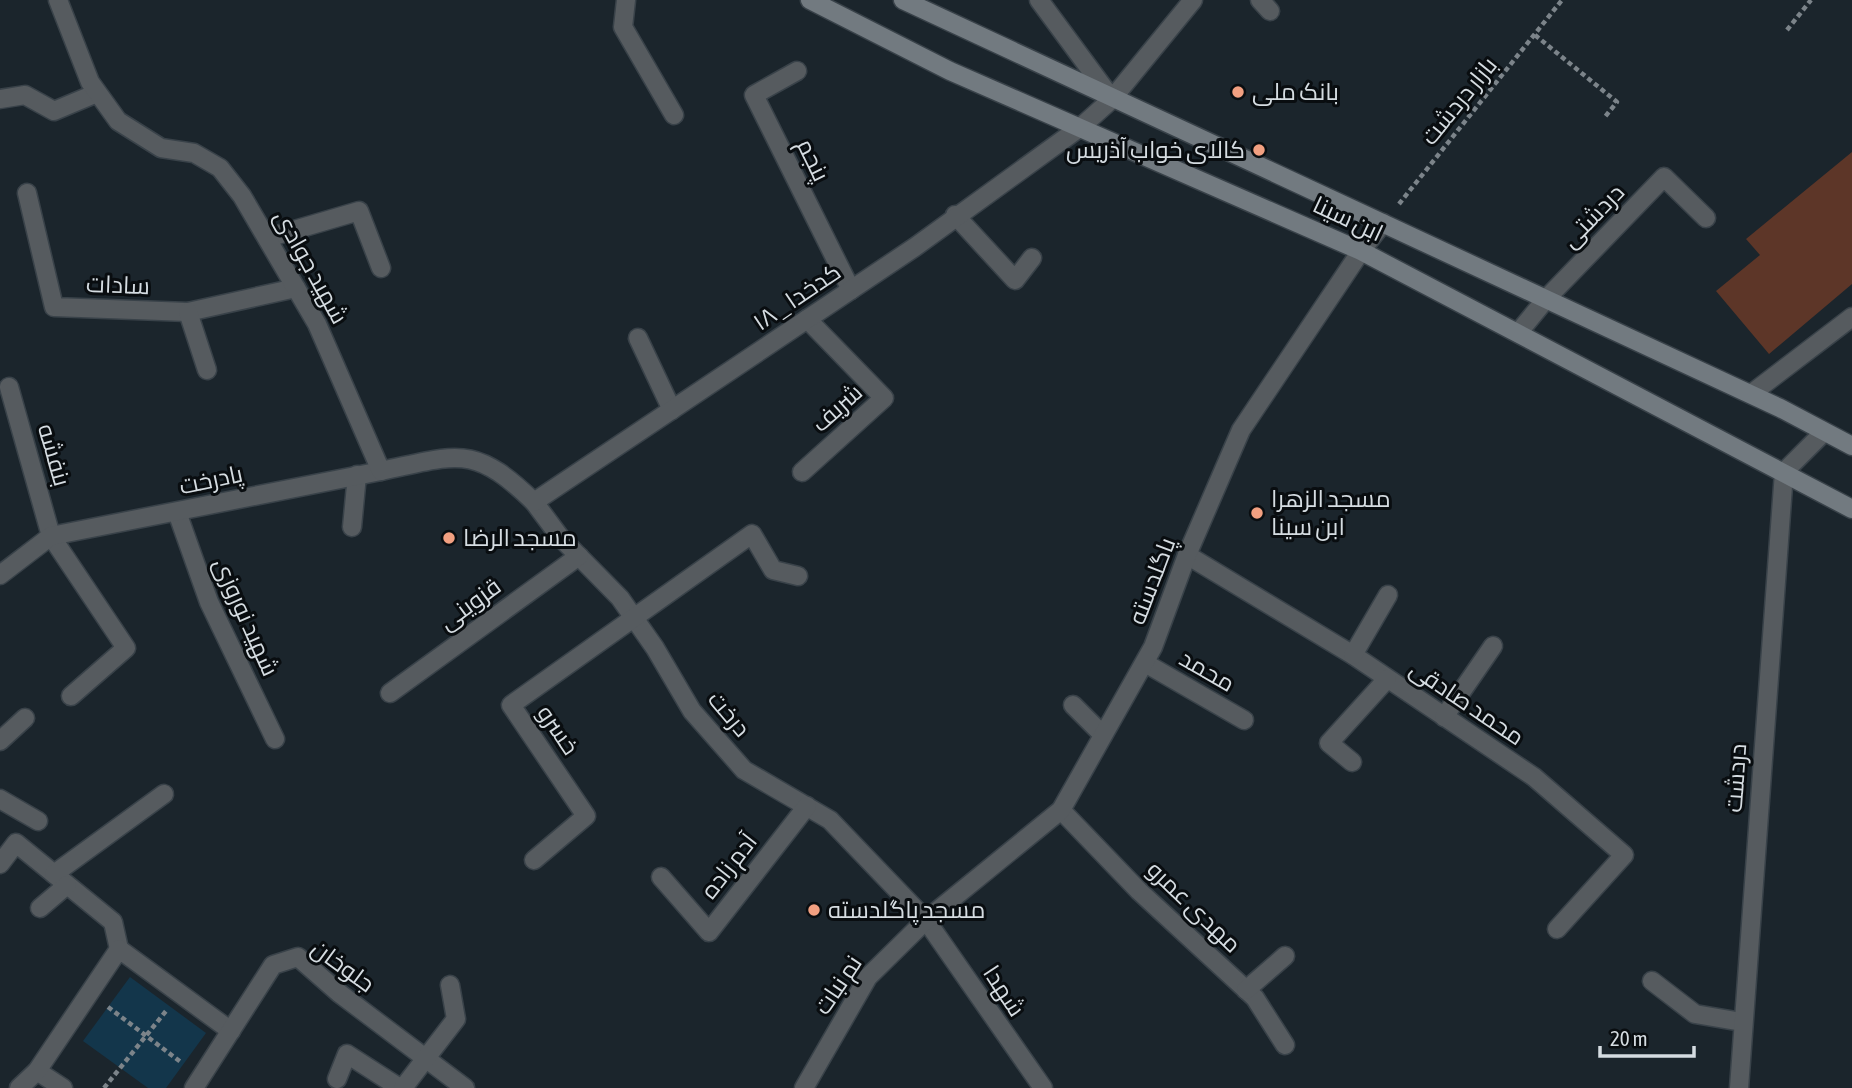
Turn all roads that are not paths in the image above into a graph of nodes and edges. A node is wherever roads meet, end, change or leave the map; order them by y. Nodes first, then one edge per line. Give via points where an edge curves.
1 (58, 0) edge
2 (626, 0) edge
3 (810, 0) edge
4 (903, 0) edge
5 (1039, 0) edge
6 (1193, 0) edge
7 (797, 71) dead end
8 (97, 93) junction
9 (0, 99) edge
10 (1112, 99) junction
11 (674, 115) dead end
12 (1082, 126) junction
13 (27, 192) dead end
14 (955, 215) junction
15 (1706, 218) dead end
16 (1383, 223) junction
17 (267, 238) junction
18 (1361, 251) junction
19 (1032, 258) dead end
20 (381, 268) dead end
21 (296, 288) junction
22 (850, 290) junction
23 (1546, 299) junction
24 (188, 312) junction
25 (1852, 317) edge
26 (807, 319) junction
27 (1518, 333) junction
28 (638, 338) dead end
29 (207, 370) dead end
30 (9, 387) dead end
31 (1751, 394) junction
32 (672, 410) junction
33 (1824, 432) junction
34 (1852, 446) edge
35 (381, 471) junction
36 (802, 472) dead end
37 (1784, 472) junction
38 (357, 475) junction
39 (534, 502) junction
40 (1852, 509) edge
41 (177, 512) junction
42 (352, 527) dead end
43 (51, 536) junction
44 (1187, 555) junction
45 (579, 556) junction
46 (0, 575) edge
47 (798, 576) dead end
48 (1388, 595) dead end
49 (633, 616) junction
50 (1493, 646) dead end
51 (1353, 655) junction
52 (1145, 663) junction
53 (1387, 679) junction
54 (390, 693) dead end
55 (71, 695) dead end
56 (1073, 705) dead end
57 (1444, 717) junction
58 (25, 718) dead end
59 (1244, 720) dead end
60 (1103, 735) junction
61 (275, 739) dead end
62 (0, 741) edge
63 (1352, 762) dead end
64 (164, 794) dead end
65 (0, 799) edge
66 (807, 806) junction
67 (1061, 810) junction
68 (37, 821) dead end
69 (534, 860) dead end
70 (0, 864) edge
71 (661, 877) dead end
72 (61, 879) junction
73 (40, 908) dead end
74 (926, 920) junction
75 (1557, 929) dead end
76 (119, 949) junction
77 (1285, 956) dead end
78 (1652, 981) dead end
79 (450, 985) dead end
80 (1246, 990) junction
81 (1742, 1022) junction
82 (230, 1031) junction
83 (1285, 1045) dead end
84 (425, 1058) junction
85 (37, 1071) junction
86 (337, 1079) dead end
87 (198, 1082) edge
88 (19, 1088) edge
89 (63, 1088) edge
90 (402, 1088) edge
91 (465, 1088) edge
92 (804, 1088) edge
93 (1043, 1088) edge
94 (1740, 1088) edge

1 - 8 street, شهید جوادی
2 - 11 street via 623,27
3 - 12 main road, ابن سینا via 950,71
4 - 10 main road, ابن سینا
5 - 10 street
6 - 10 street, ۱۸ _ کدخدا
7 - 22 street, پنجم via 754,96
8 - 9 street via 54,111 25,95
8 - 17 street, شهید جوادی via 118,121 161,148 194,153 219,168
10 - 12 street, ۱۸ _ کدخدا
10 - 16 main road, ابن سینا
12 - 14 street, ۱۸ _ کدخدا
12 - 18 main road, ابن سینا
13 - 24 street, سادات via 54,307
14 - 19 street via 1015,280
14 - 22 street, ۱۸ _ کدخدا
15 - 23 street, دردشتی via 1664,177
16 - 18 street, پاگلدسته
16 - 23 main road, ابن سینا
17 - 20 street via 359,211
17 - 21 street, شهید جوادی
18 - 27 main road, ابن سینا
18 - 44 street, پاگلدسته via 1241,430
21 - 24 street, سادات
21 - 35 street, شهید جوادی via 317,324
22 - 26 street, ۱۸ _ کدخدا
23 - 27 street, دردشتی
23 - 31 main road, ابن سینا
24 - 29 street
25 - 31 street
26 - 32 street, ۱۸ _ کدخدا
26 - 36 street, شریف via 884,398
27 - 37 main road, ابن سینا
28 - 32 street
30 - 43 street, بنفشه
31 - 33 main road, ابن سینا
32 - 39 street, ۱۸ _ کدخدا
33 - 34 main road, ابن سینا
33 - 37 street
35 - 38 street, پادرخت
35 - 39 street via 449,456 479,459 509,477
37 - 40 main road, ابن سینا
37 - 81 street, دردشت
38 - 41 street, پادرخت
38 - 42 street
39 - 45 street, درخت
41 - 43 street, پادرخت
41 - 61 street, شهید نوروزی via 209,603
43 - 46 street
43 - 55 street, بنفشه via 126,648
44 - 51 street, محمد صادقی
44 - 52 street, پاگلدسته
45 - 49 street, درخت
45 - 54 street, قزوینی
47 - 49 street via 773,570 752,534
48 - 51 street
49 - 66 street, درخت via 692,711 744,770
49 - 69 street, خسرو via 512,705 586,816
50 - 57 street
51 - 53 street, محمد صادقی
52 - 59 street, محمد
52 - 60 street, پاگلدسته
53 - 57 street, محمد صادقی
53 - 63 street via 1329,743
56 - 60 street
57 - 75 street, محمد صادقی via 1534,777 1624,855
58 - 62 street
60 - 67 street, پاگلدسته
64 - 72 street
65 - 68 street
66 - 71 street, آدم زاده via 709,932
66 - 74 street, درخت via 830,820
67 - 74 street, پاگلدسته
67 - 80 street, مهدی عمرو via 1139,891
70 - 72 street via 16,843
72 - 73 street
72 - 76 street via 113,922
74 - 92 street, نم نبات via 868,977
74 - 93 street, شهدا
76 - 82 street
76 - 85 street
77 - 80 street
78 - 81 street via 1695,1014
79 - 84 street via 456,1018
80 - 83 street, مهدی عمرو
81 - 94 street, دردشت
82 - 84 street, جلوخان via 273,965 298,957
82 - 87 street, جلوخان
84 - 90 street
84 - 91 street, جلوخان
85 - 88 street
85 - 89 street
86 - 90 street via 347,1054

